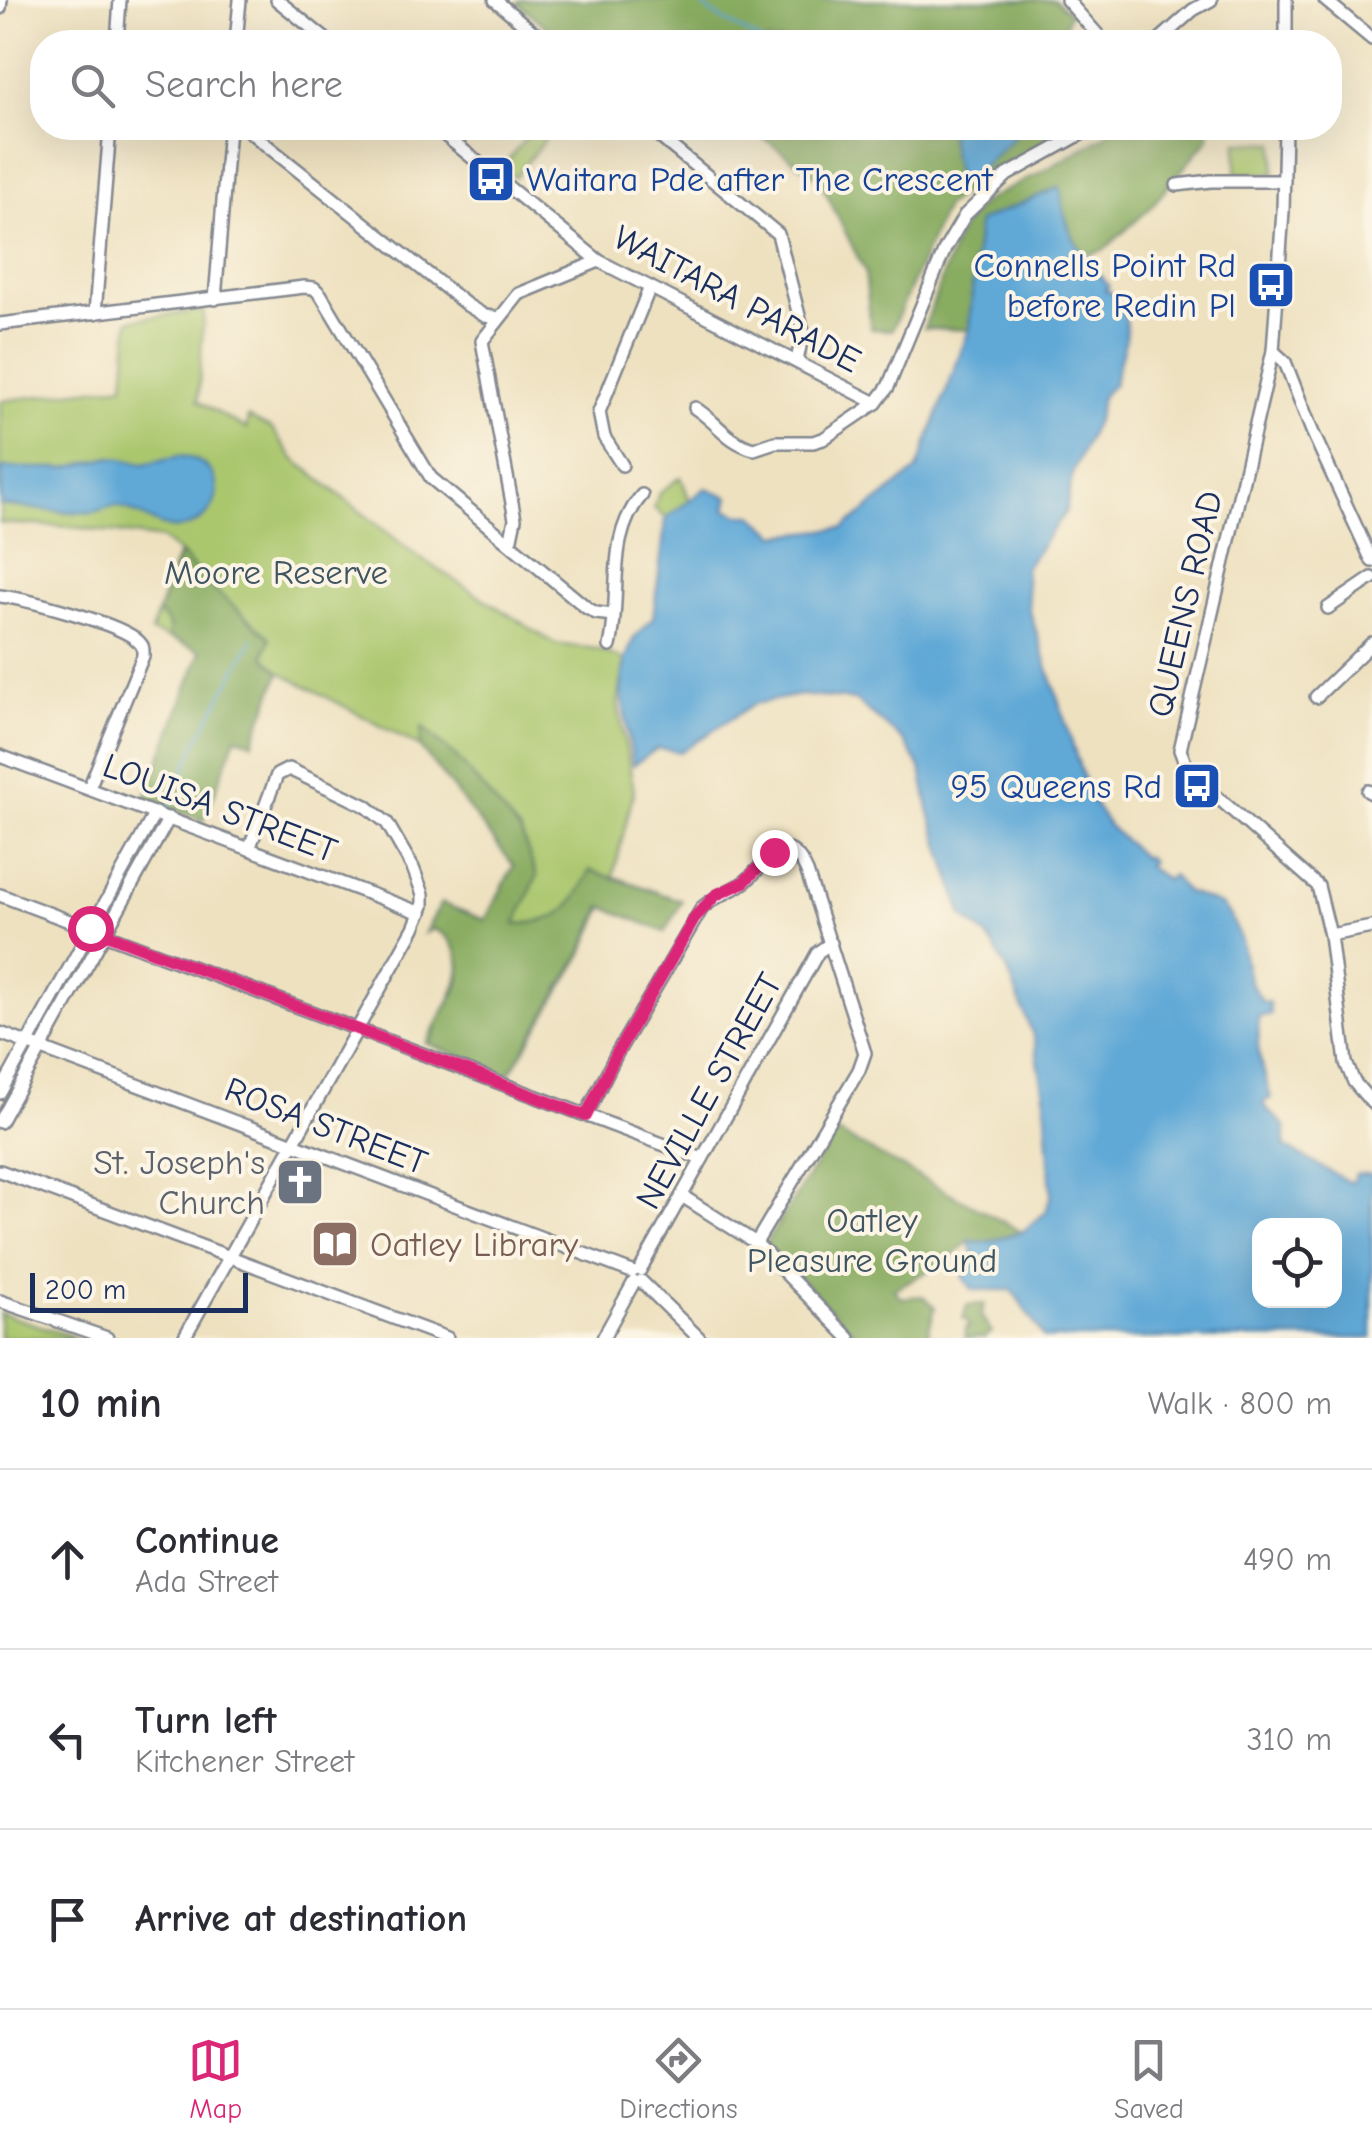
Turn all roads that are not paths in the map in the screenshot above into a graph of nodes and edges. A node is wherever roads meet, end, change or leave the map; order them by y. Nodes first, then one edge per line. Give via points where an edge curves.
1 (1, 0) edge
2 (120, 0) edge
3 (240, 0) edge
4 (277, 0) edge
5 (494, 0) edge
6 (1067, 0) edge
7 (1286, 0) edge
8 (1325, 0) edge
9 (1208, 1) edge
10 (0, 8) edge
11 (117, 30) edge
12 (237, 30) edge
13 (315, 30) edge
14 (530, 30) edge
15 (1093, 30) edge
16 (1170, 30) edge
17 (1286, 30) edge
18 (1372, 38) edge
19 (109, 140) edge
20 (228, 140) edge
21 (260, 140) edge
22 (451, 140) edge
23 (664, 140) edge
24 (1070, 140) edge
25 (1285, 140) edge
26 (1284, 180) junction
27 (1177, 185) dead end
28 (600, 262) junction
29 (650, 287) junction
30 (216, 299) junction
31 (467, 305) junction
32 (96, 313) junction
33 (499, 318) junction
34 (0, 324) edge
35 (482, 342) junction
36 (1274, 351) junction
37 (797, 361) junction
38 (876, 402) junction
39 (694, 408) dead end
40 (622, 464) dead end
41 (642, 495) dead end
42 (510, 543) junction
43 (1372, 561) edge
44 (1372, 578) edge
45 (0, 596) edge
46 (1328, 608) dead end
47 (613, 616) junction
48 (1372, 643) edge
49 (610, 646) dead end
50 (1316, 697) dead end
51 (0, 756) edge
52 (90, 788) junction
53 (155, 813) junction
54 (169, 818) junction
55 (250, 849) junction
56 (0, 895) edge
57 (421, 913) junction
58 (1372, 926) edge
59 (90, 928) junction
60 (105, 933) junction
61 (1330, 935) junction
62 (831, 943) junction
63 (358, 1029) junction
64 (0, 1034) edge
65 (34, 1046) junction
66 (0, 1092) edge
67 (1372, 1103) edge
68 (586, 1116) junction
69 (0, 1122) edge
70 (294, 1143) junction
71 (702, 1159) junction
72 (0, 1171) edge
73 (682, 1196) junction
74 (756, 1243) junction
75 (230, 1257) junction
76 (637, 1276) junction
77 (0, 1301) edge
78 (107, 1338) edge
79 (184, 1338) edge
80 (448, 1338) edge
81 (604, 1338) edge
82 (699, 1338) edge
83 (849, 1338) edge

1 - 10 street
2 - 11 street
3 - 12 street
4 - 13 street
5 - 14 street
6 - 15 street
7 - 17 street
8 - 18 street
9 - 16 street
19 - 32 street
20 - 30 street
21 - 31 street
22 - 28 street, WAITARA PARADE
23 - 37 street via 778,234 803,331
24 - 38 street via 1007,175 965,215
25 - 26 street, QUEENS ROAD
26 - 27 street
26 - 36 street, QUEENS ROAD
28 - 29 street, WAITARA PARADE
28 - 33 street via 523,292
29 - 37 street, WAITARA PARADE
29 - 40 street via 599,412 604,437
30 - 32 street
30 - 42 street via 316,290 431,478
31 - 33 street
31 - 35 street
32 - 34 street
33 - 35 street
35 - 42 street via 515,520
36 - 43 street via 1285,362
36 - 61 street, QUEENS ROAD via 1180,750 1191,774 1318,886
37 - 38 street, WAITARA PARADE
38 - 39 street via 824,438 754,449 727,438
41 - 47 street via 621,533
42 - 47 street via 587,608
44 - 46 street
45 - 52 street via 111,628 142,646 144,656
47 - 49 street
48 - 50 street
51 - 52 street, LOUISA STREET
52 - 53 street, LOUISA STREET
53 - 54 street, LOUISA STREET
53 - 59 street
54 - 55 street, LOUISA STREET
54 - 60 street
55 - 57 street, LOUISA STREET
55 - 57 street via 277,775 292,770 383,818 413,868
56 - 59 street
57 - 63 street
58 - 61 street
59 - 60 street
59 - 65 street
60 - 63 street
60 - 65 street
61 - 67 street, QUEENS ROAD via 1346,1063
62 - 68 street via 805,866 792,854 774,852 696,916
62 - 71 street, NEVILLE STREET via 818,952
62 - 74 street via 864,1058
63 - 68 street
63 - 70 street
64 - 65 street, ROSA STREET
65 - 66 street
65 - 69 street
65 - 70 street, ROSA STREET
68 - 71 street
70 - 75 street
70 - 76 street, ROSA STREET
71 - 73 street, NEVILLE STREET
72 - 75 street
73 - 74 street
73 - 76 street, NEVILLE STREET
74 - 83 street
75 - 79 street
75 - 80 street
76 - 81 street, NEVILLE STREET
76 - 82 street, ROSA STREET
77 - 78 street

